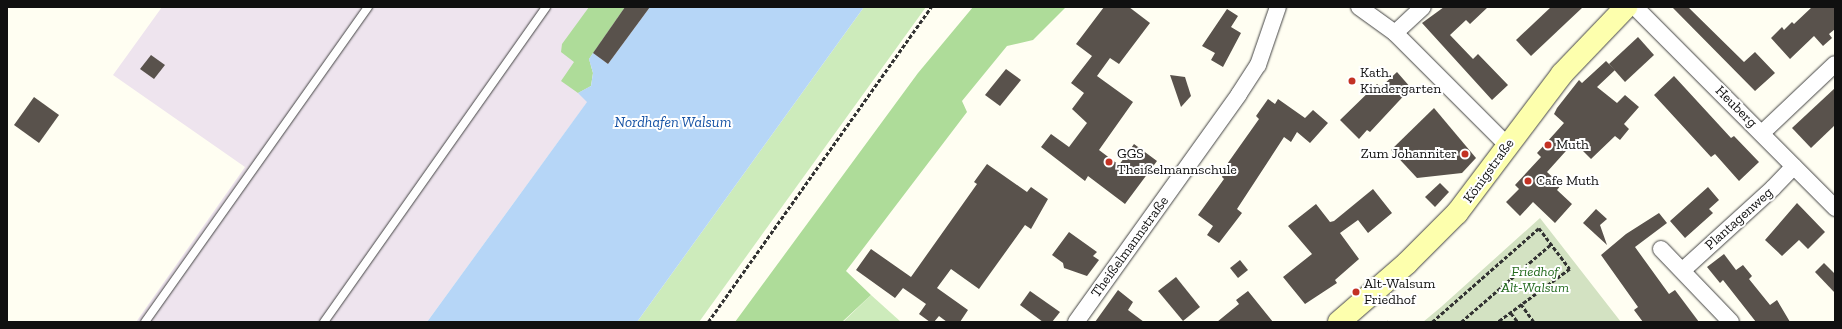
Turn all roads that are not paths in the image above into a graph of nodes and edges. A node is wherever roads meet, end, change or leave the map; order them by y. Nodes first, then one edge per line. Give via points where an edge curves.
1 (368, 7) edge
2 (546, 7) edge
3 (1278, 7) edge
4 (1359, 7) edge
5 (1423, 7) edge
6 (1626, 7) edge
7 (1635, 7) edge
8 (1395, 34) junction
9 (1835, 64) edge
10 (1762, 133) junction
11 (1508, 146) junction
12 (1794, 166) junction
13 (1835, 208) edge
14 (1661, 249) dead end
15 (1683, 270) junction
16 (145, 322) edge
17 (324, 322) edge
18 (1076, 322) edge
19 (1340, 322) edge
20 (1732, 322) edge

1 - 16 lane
2 - 17 lane
3 - 18 street, Theißelmannstraße via 1264,52 1243,88
4 - 8 street
5 - 8 street
6 - 11 street, Königstraße via 1562,74
7 - 10 street, Heuberg
8 - 11 street
9 - 10 street
10 - 12 street, Heuberg
11 - 19 street, Königstraße via 1483,183 1457,213 1391,278
12 - 13 street, Heuberg
12 - 15 street, Plantagenweg
14 - 15 street
15 - 20 street

